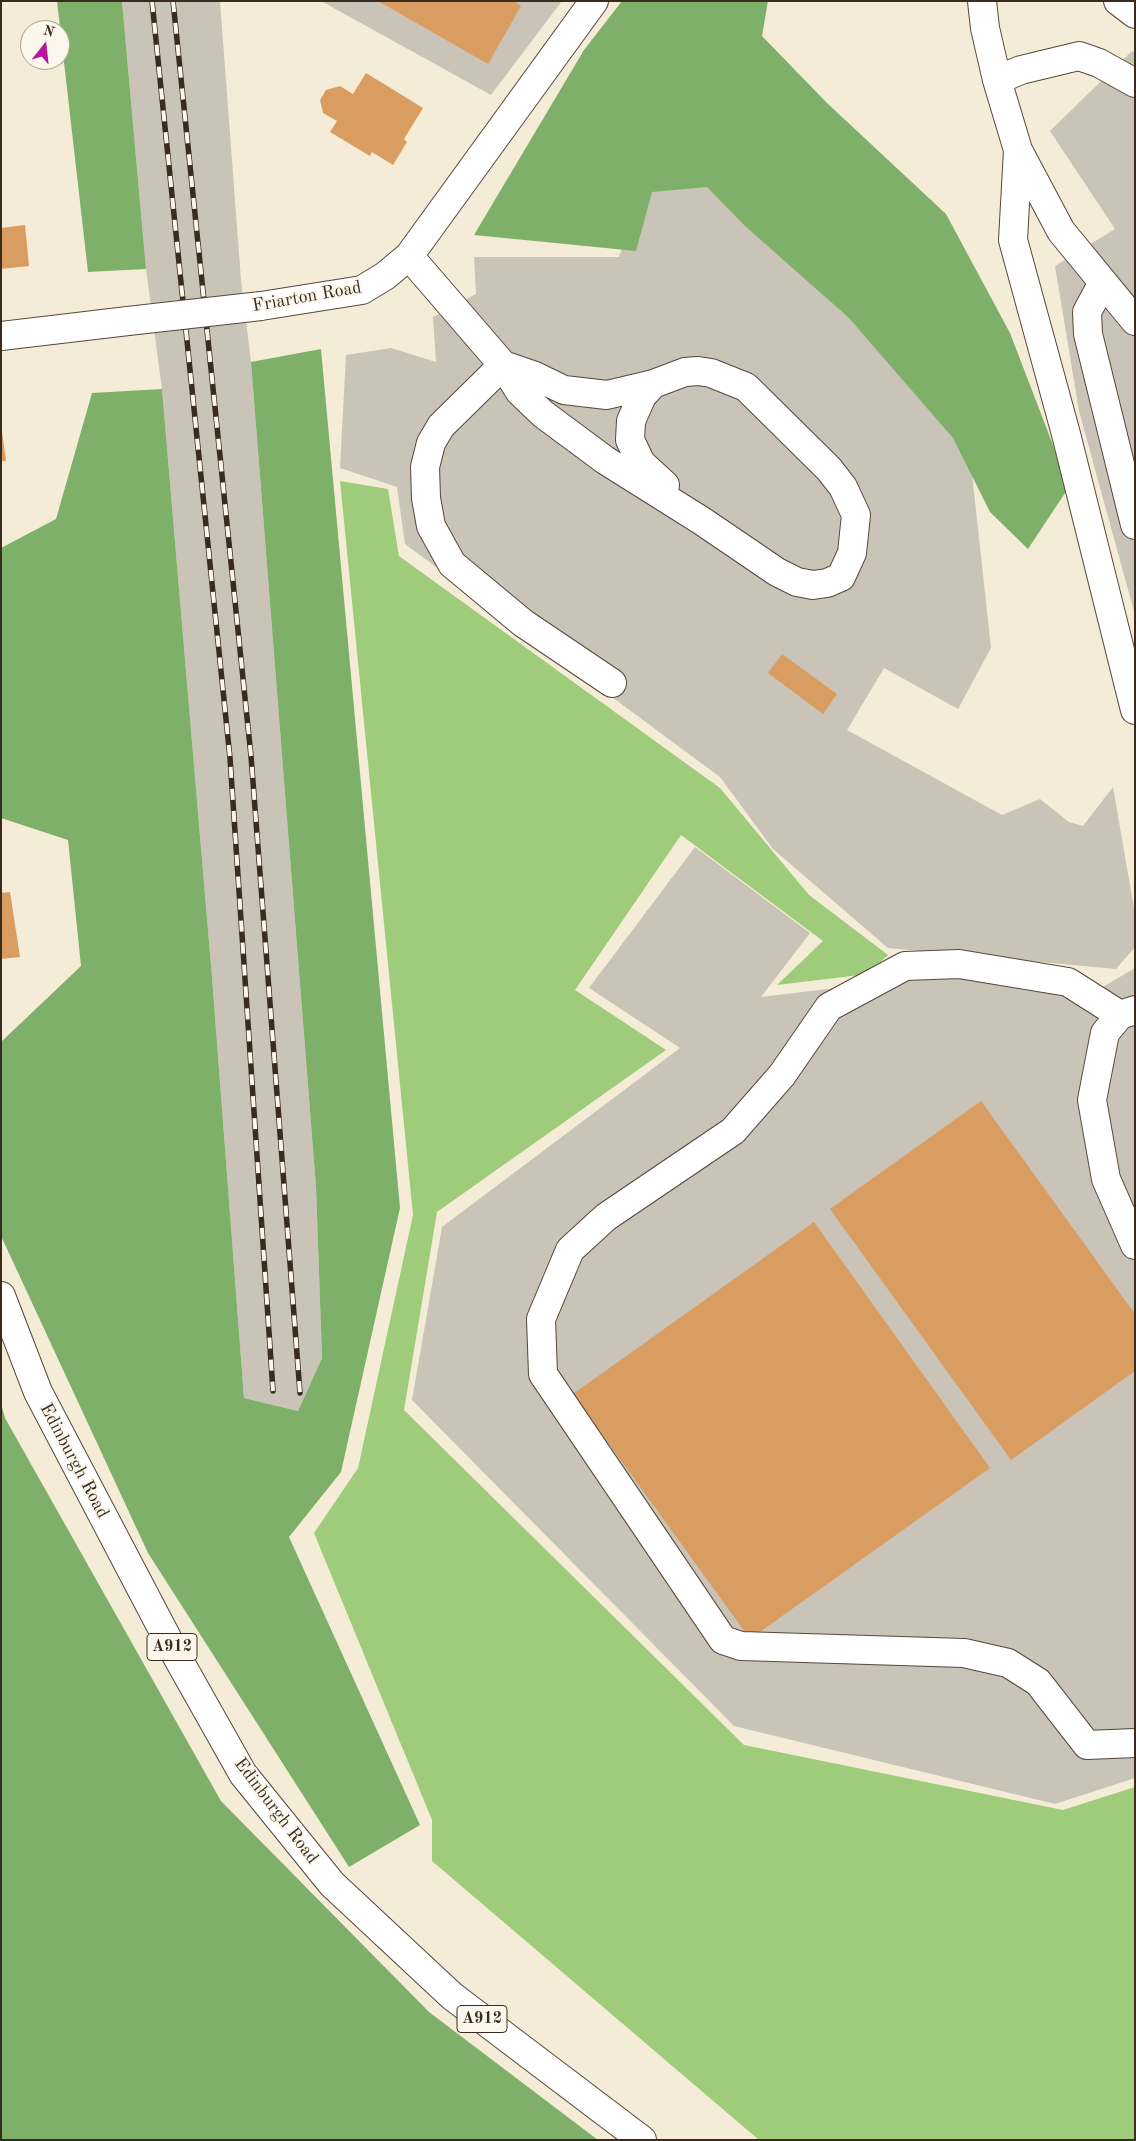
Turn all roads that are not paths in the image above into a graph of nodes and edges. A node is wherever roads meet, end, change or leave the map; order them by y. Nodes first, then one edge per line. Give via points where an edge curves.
1 (594, 1) edge
2 (982, 1) edge
3 (1118, 1) edge
4 (1135, 14) edge
5 (997, 80) junction
6 (1135, 83) edge
7 (1018, 150) junction
8 (409, 256) junction
9 (1103, 282) junction
10 (1135, 321) edge
11 (1, 336) edge
12 (503, 365) junction
13 (653, 384) junction
14 (682, 508) junction
15 (1135, 525) edge
16 (612, 683) dead end
17 (1135, 710) edge
18 (1127, 1013) edge
19 (1135, 1245) edge
20 (1, 1296) edge
21 (1135, 1743) edge
22 (642, 2140) edge

1 - 8 street, Friarton Road
2 - 5 street
3 - 4 street
5 - 6 street via 1021,70 1079,56
5 - 7 street
7 - 9 street via 1062,231
7 - 17 street via 1013,240 1066,434
8 - 11 street, Friarton Road, bridge via 362,290 261,306
8 - 12 street
9 - 10 street
9 - 15 street via 1087,312 1088,334
12 - 13 street via 564,390 607,395
12 - 14 street via 520,392 543,414 605,460
12 - 16 street via 441,426 431,443 425,467 431,526 452,564 523,623
13 - 14 street via 642,396 631,421 630,440 641,463 667,487
13 - 14 street via 685,372 698,371 746,387 843,487 856,515 852,553 841,578 813,585 797,582
18 - 19 street via 1105,1033 1092,1100 1106,1179
18 - 21 street via 1068,982 959,964 905,966 829,1007 782,1075 733,1131 606,1217 570,1250 541,1320 543,1374 724,1640 741,1646 964,1653 1008,1663 1038,1682 1087,1745
20 - 22 street, Edinburgh Road / A912 via 38,1392 176,1655 243,1774 332,1884 452,1996

